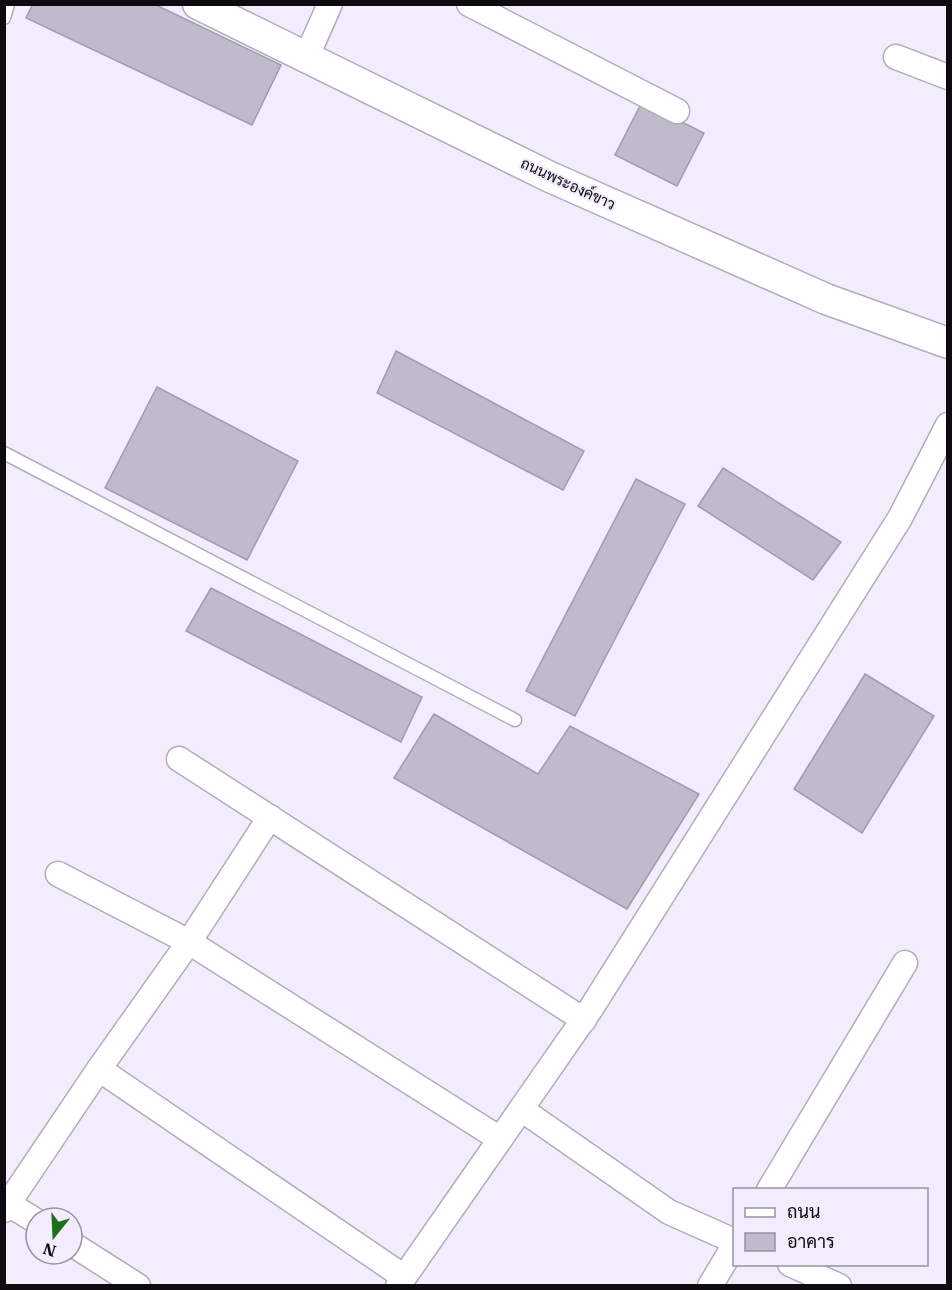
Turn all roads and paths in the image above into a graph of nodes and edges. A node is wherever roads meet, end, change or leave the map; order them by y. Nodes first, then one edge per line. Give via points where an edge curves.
1 (8, 4) edge
2 (198, 4) edge
3 (330, 4) edge
4 (469, 4) edge
5 (4, 18) edge
6 (896, 57) dead end
7 (306, 58) junction
8 (948, 77) edge
9 (677, 111) dead end
10 (948, 344) edge
11 (948, 424) edge
12 (4, 453) edge
13 (515, 720) dead end
14 (179, 759) dead end
15 (270, 817) junction
16 (58, 874) dead end
17 (189, 942) junction
18 (905, 963) dead end
19 (584, 1020) junction
20 (99, 1069) junction
21 (521, 1109) junction
22 (500, 1139) junction
23 (770, 1188) edge
24 (6, 1205) edge
25 (24, 1215) edge
26 (733, 1240) edge
27 (733, 1249) edge
28 (84, 1252) edge
29 (794, 1266) edge
30 (401, 1281) edge
31 (138, 1286) edge
32 (710, 1286) edge
33 (839, 1286) edge

1 - 5 lane
2 - 7 street, ถนนพระองค์ขาว
3 - 7 street
4 - 9 street
6 - 8 street
7 - 10 street, ถนนพระองค์ขาว via 614,205 826,299
11 - 19 street via 900,518
12 - 13 lane
14 - 15 street
15 - 17 street
15 - 19 street
16 - 17 street
17 - 20 street
17 - 22 street
18 - 23 street
19 - 21 street
20 - 24 street
20 - 30 street
21 - 22 street
21 - 26 street via 669,1212
22 - 30 street
24 - 25 street
27 - 32 street
28 - 31 street
29 - 33 street

